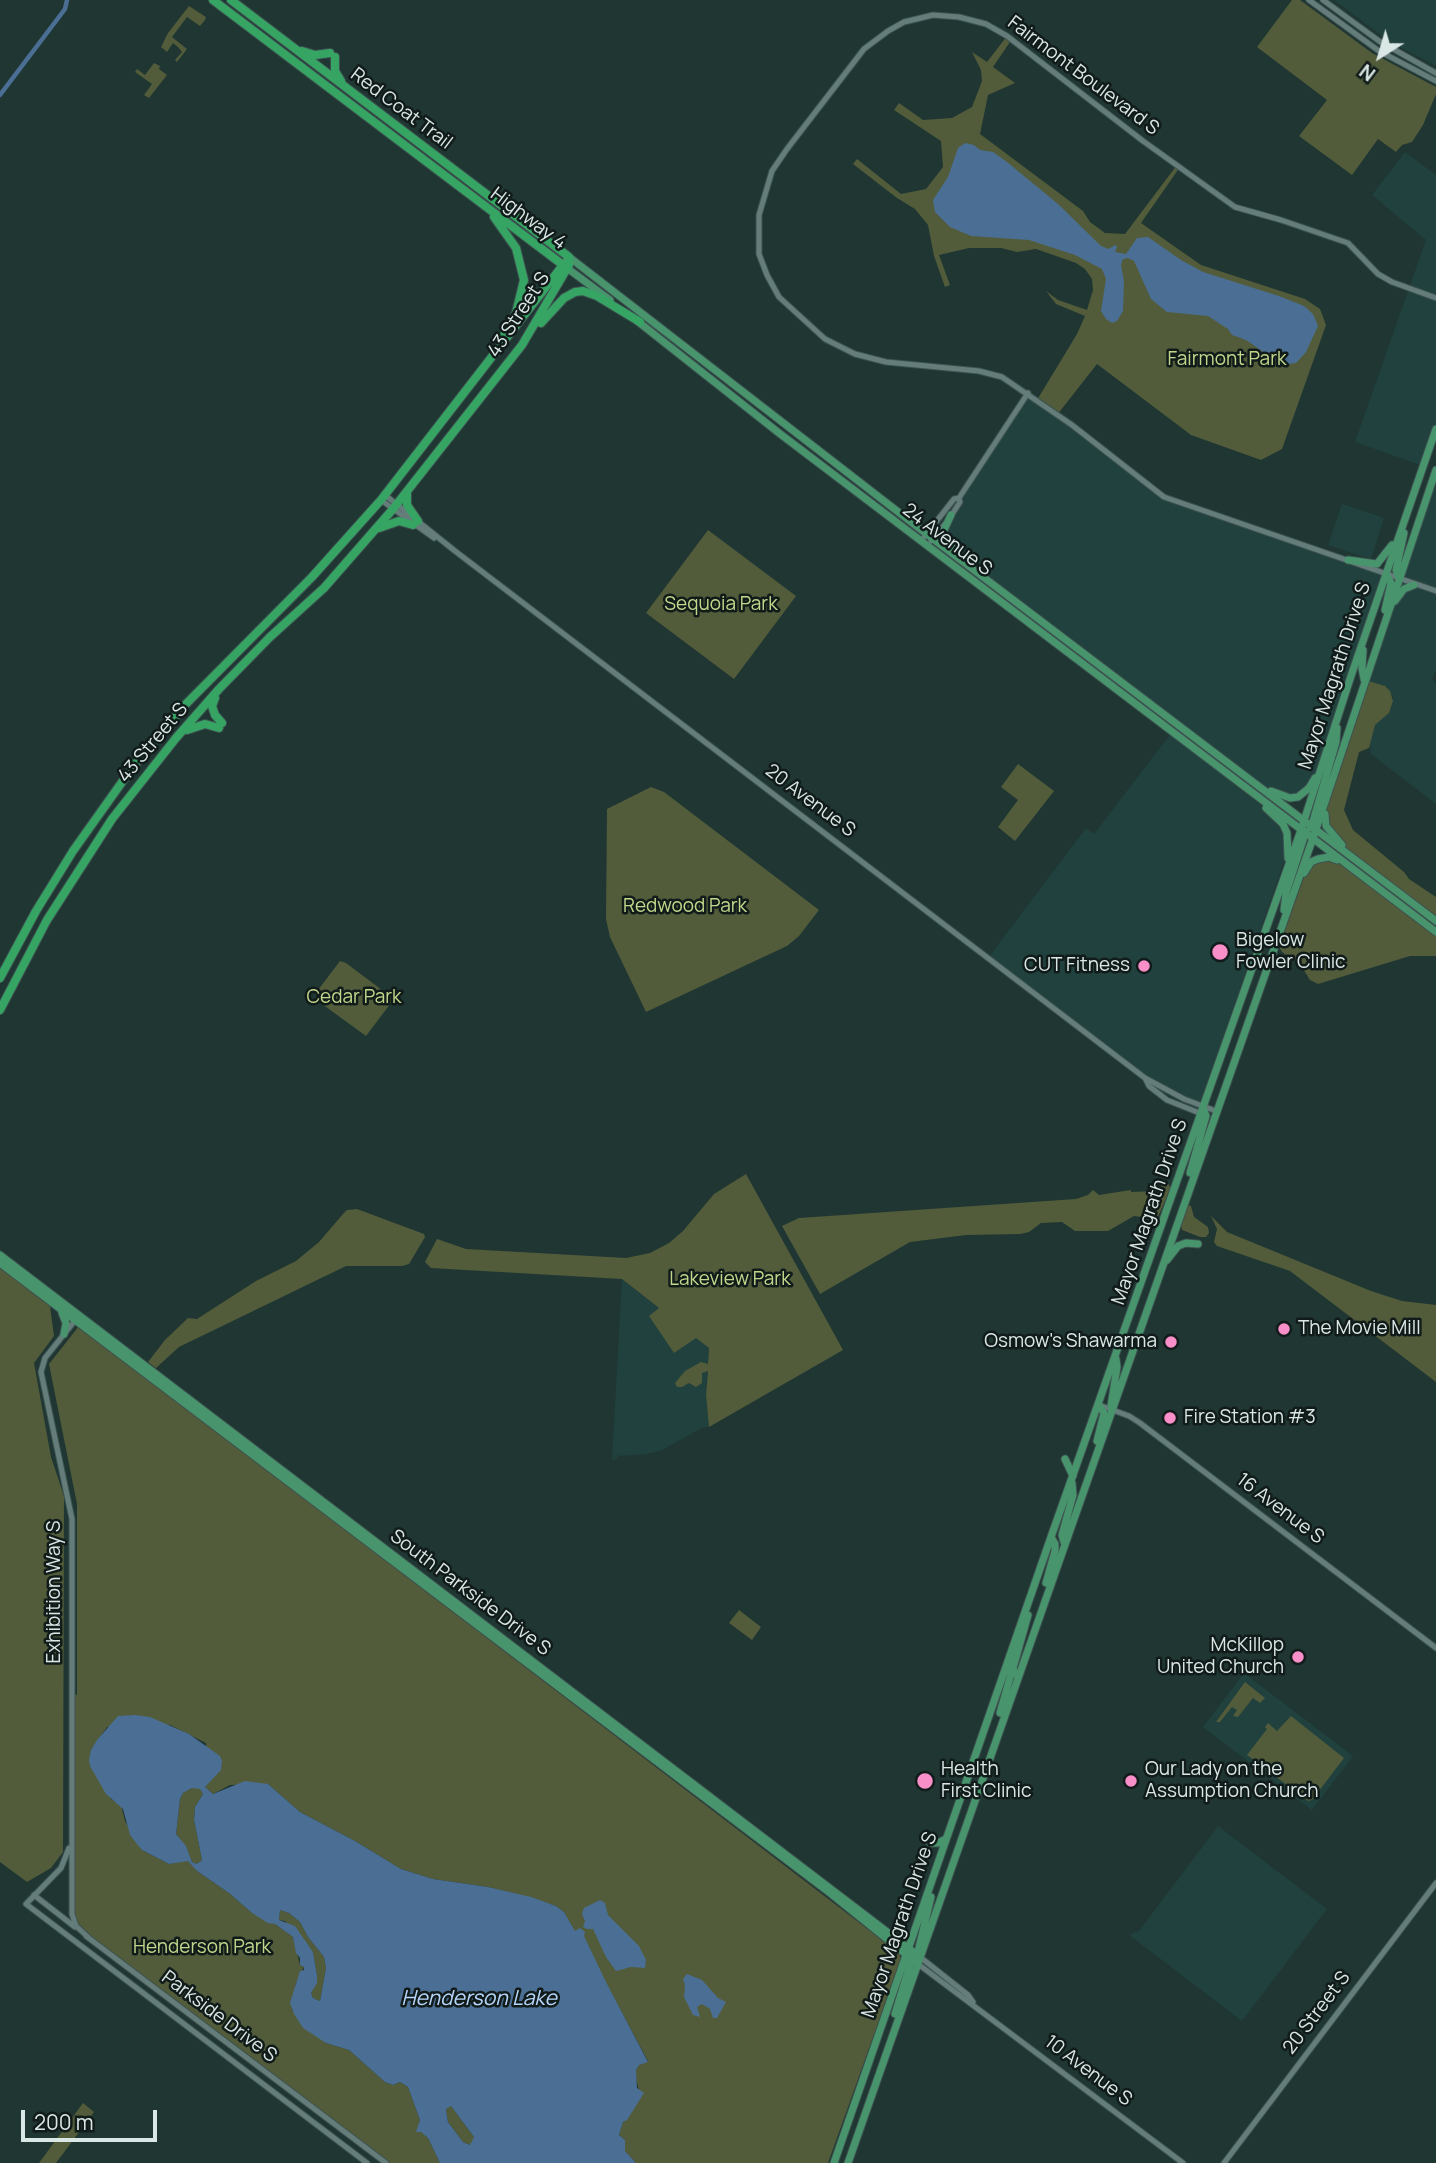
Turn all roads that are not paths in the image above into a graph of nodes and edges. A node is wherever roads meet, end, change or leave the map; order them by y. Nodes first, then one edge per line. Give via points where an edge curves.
1 (213, 0) edge
2 (231, 0) edge
3 (1309, 0) edge
4 (1323, 0) edge
5 (292, 46) junction
6 (1436, 73) edge
7 (1436, 81) edge
8 (345, 86) junction
9 (474, 198) junction
10 (551, 243) joint
11 (569, 257) junction
12 (566, 267) junction
13 (1436, 298) edge
14 (640, 322) junction
15 (522, 345) junction
16 (482, 371) junction
17 (490, 385) junction
18 (1028, 393) junction
19 (1436, 429) edge
20 (1436, 470) edge
21 (408, 491) junction
22 (383, 498) junction
23 (959, 498) junction
24 (1409, 505) junction
25 (395, 507) junction
26 (951, 515) junction
27 (416, 523) junction
28 (374, 531) junction
29 (1400, 532) junction
30 (927, 540) junction
31 (1348, 561) junction
32 (965, 564) junction
33 (1386, 574) junction
34 (1400, 579) junction
35 (1414, 585) junction
36 (1436, 591) edge
37 (1385, 620) junction
38 (1364, 637) junction
39 (1378, 642) junction
40 (1365, 680) junction
41 (219, 689) junction
42 (1337, 718) junction
43 (176, 738) junction
44 (1210, 760) junction
45 (1323, 762) junction
46 (1336, 768) junction
47 (1262, 788) junction
48 (1310, 825) junction
49 (1307, 834) junction
50 (1356, 871) junction
51 (1379, 877) junction
52 (1275, 905) junction
53 (1286, 913) junction
54 (1436, 921) edge
55 (1282, 923) junction
56 (1436, 932) edge
57 (0, 978) edge
58 (0, 1010) edge
59 (1208, 1113) junction
60 (1198, 1244) dead end
61 (0, 1255) edge
62 (0, 1263) edge
63 (1161, 1270) junction
64 (57, 1307) junction
65 (77, 1318) junction
66 (64, 1334) junction
67 (1116, 1357) junction
68 (1099, 1405) junction
69 (1112, 1410) junction
70 (1080, 1456) junction
71 (1095, 1457) junction
72 (1073, 1478) junction
73 (1051, 1537) junction
74 (1064, 1543) junction
75 (1028, 1603) junction
76 (1042, 1607) junction
77 (1436, 1647) edge
78 (1007, 1663) junction
79 (1017, 1678) junction
80 (988, 1760) junction
81 (947, 1838) junction
82 (71, 1842) junction
83 (941, 1856) junction
84 (1436, 1883) edge
85 (34, 1895) junction
86 (88, 1937) junction
87 (914, 1956) junction
88 (367, 2163) edge
89 (386, 2163) edge
90 (834, 2163) edge
91 (848, 2163) edge
92 (1183, 2163) edge
93 (1224, 2163) edge

1 - 9 highway, Red Coat Trail
2 - 5 highway, Red Coat Trail
3 - 7 street via 1379,51
4 - 6 street via 1379,41
5 - 8 highway, Red Coat Trail
5 - 8 highway via 315,55 332,55
8 - 10 highway, Red Coat Trail
9 - 12 highway, Highway 4
9 - 16 highway via 511,238 524,280 516,313
10 - 11 highway, Highway 4
11 - 12 highway, 43 Street S
11 - 30 main road, 24 Avenue S
12 - 14 main road, 24 Avenue S
12 - 15 highway, 43 Street S
12 - 16 highway, 43 Street S
13 - 18 street, Fairmont Boulevard S via 1378,274 1348,243 1235,207 994,28 943,15 912,20 864,49 772,171 759,215 759,254 779,297 825,340 886,362 1002,377
14 - 15 highway via 590,292 575,292 558,303
14 - 30 main road, 24 Avenue S via 718,386
15 - 17 highway, 43 Street S
16 - 17 highway
16 - 22 highway, 43 Street S
17 - 21 highway, 43 Street S
18 - 23 street
18 - 31 street, Fairmont Boulevard S via 1164,497
19 - 24 main road, Mayor Magrath Drive S
20 - 34 main road, Mayor Magrath Drive S
21 - 25 highway, 43 Street S
21 - 27 highway via 407,505
22 - 25 street, 20 Avenue S
22 - 57 highway, 43 Street S via 164,729 86,830
23 - 26 street
23 - 30 street
24 - 29 main road, Mayor Magrath Drive S
24 - 34 main road via 1396,570
25 - 27 street, 20 Avenue S
25 - 28 highway, 43 Street S
26 - 30 street
26 - 32 main road via 944,534
27 - 28 highway via 399,521
27 - 59 street, 20 Avenue S via 1144,1078
28 - 41 highway, 43 Street S via 324,588
29 - 31 main road via 1378,563
29 - 33 main road, Mayor Magrath Drive S
30 - 32 main road, 24 Avenue S
30 - 44 main road, 24 Avenue S
31 - 33 street, Fairmont Boulevard S
32 - 47 main road, 24 Avenue S
33 - 34 street, Fairmont Boulevard S
33 - 38 main road, Mayor Magrath Drive S
33 - 39 main road via 1391,583
34 - 35 street, Fairmont Boulevard S
34 - 37 main road, Mayor Magrath Drive S
35 - 36 street, Fairmont Boulevard S
35 - 37 main road via 1399,594
37 - 39 main road, Mayor Magrath Drive S
38 - 40 main road
38 - 42 main road, Mayor Magrath Drive S
39 - 40 main road, Mayor Magrath Drive S
40 - 46 main road, Mayor Magrath Drive S
41 - 43 highway, 43 Street S
41 - 43 highway via 212,706 220,726 199,724
42 - 45 main road, Mayor Magrath Drive S
42 - 48 main road via 1336,742
43 - 58 highway, 43 Street S via 98,839 47,920
44 - 49 main road, 24 Avenue S
44 - 52 main road via 1283,824 1289,840 1288,860
45 - 47 main road via 1309,789 1298,797
45 - 48 main road, Mayor Magrath Drive S
46 - 48 main road, Mayor Magrath Drive S
46 - 51 main road via 1324,823
47 - 48 main road, 24 Avenue S
48 - 49 main road
48 - 49 main road, Mayor Magrath Drive S
48 - 51 main road, 24 Avenue S
49 - 50 main road, 24 Avenue S
49 - 52 main road, Mayor Magrath Drive S
49 - 53 main road, Mayor Magrath Drive S
49 - 55 main road via 1286,893
50 - 53 main road via 1329,857 1311,862
50 - 56 main road, 24 Avenue S
51 - 54 main road
52 - 59 main road, Mayor Magrath Drive S
53 - 55 main road, Mayor Magrath Drive S
55 - 59 main road, Mayor Magrath Drive S
59 - 63 main road, Mayor Magrath Drive S via 1187,1196
59 - 67 main road, Mayor Magrath Drive S
60 - 63 main road via 1178,1246
61 - 65 main road, South Parkside Drive S
62 - 64 main road, South Parkside Drive S
63 - 69 main road, Mayor Magrath Drive S
64 - 65 main road, South Parkside Drive S
64 - 66 main road via 66,1320
65 - 66 street, Exhibition Way S
65 - 87 main road, South Parkside Drive S
66 - 82 street, Exhibition Way S via 45,1358 41,1372 72,1519
67 - 68 main road, Mayor Magrath Drive S
67 - 69 main road
68 - 69 street, 16 Avenue S
68 - 70 main road, Mayor Magrath Drive S
68 - 71 main road via 1104,1413
69 - 71 main road, Mayor Magrath Drive S
69 - 77 street, 16 Avenue S via 1147,1429
70 - 72 main road, Mayor Magrath Drive S
70 - 72 main road via 1065,1459
71 - 74 main road, Mayor Magrath Drive S
72 - 73 main road, Mayor Magrath Drive S
72 - 74 main road
73 - 75 main road, Mayor Magrath Drive S
73 - 76 main road via 1055,1551
74 - 76 main road, Mayor Magrath Drive S
75 - 78 main road, Mayor Magrath Drive S
75 - 79 main road via 1013,1668
76 - 79 main road, Mayor Magrath Drive S
78 - 80 main road via 1011,1674
78 - 81 main road, Mayor Magrath Drive S
79 - 80 main road, Mayor Magrath Drive S
80 - 87 main road, Mayor Magrath Drive S
81 - 83 main road, Mayor Magrath Drive S
81 - 83 main road via 930,1843
82 - 85 street, Parkside Drive S via 61,1868
82 - 86 street, Exhibition Way S via 72,1914 76,1926
83 - 87 main road, Mayor Magrath Drive S
84 - 93 street, 20 Street S
85 - 86 street, Parkside Drive S
85 - 88 street, Parkside Drive S via 26,1904
86 - 89 street, Parkside Drive S
87 - 90 main road, Mayor Magrath Drive S
87 - 91 main road, Mayor Magrath Drive S
87 - 92 street, 10 Avenue S via 964,2000

